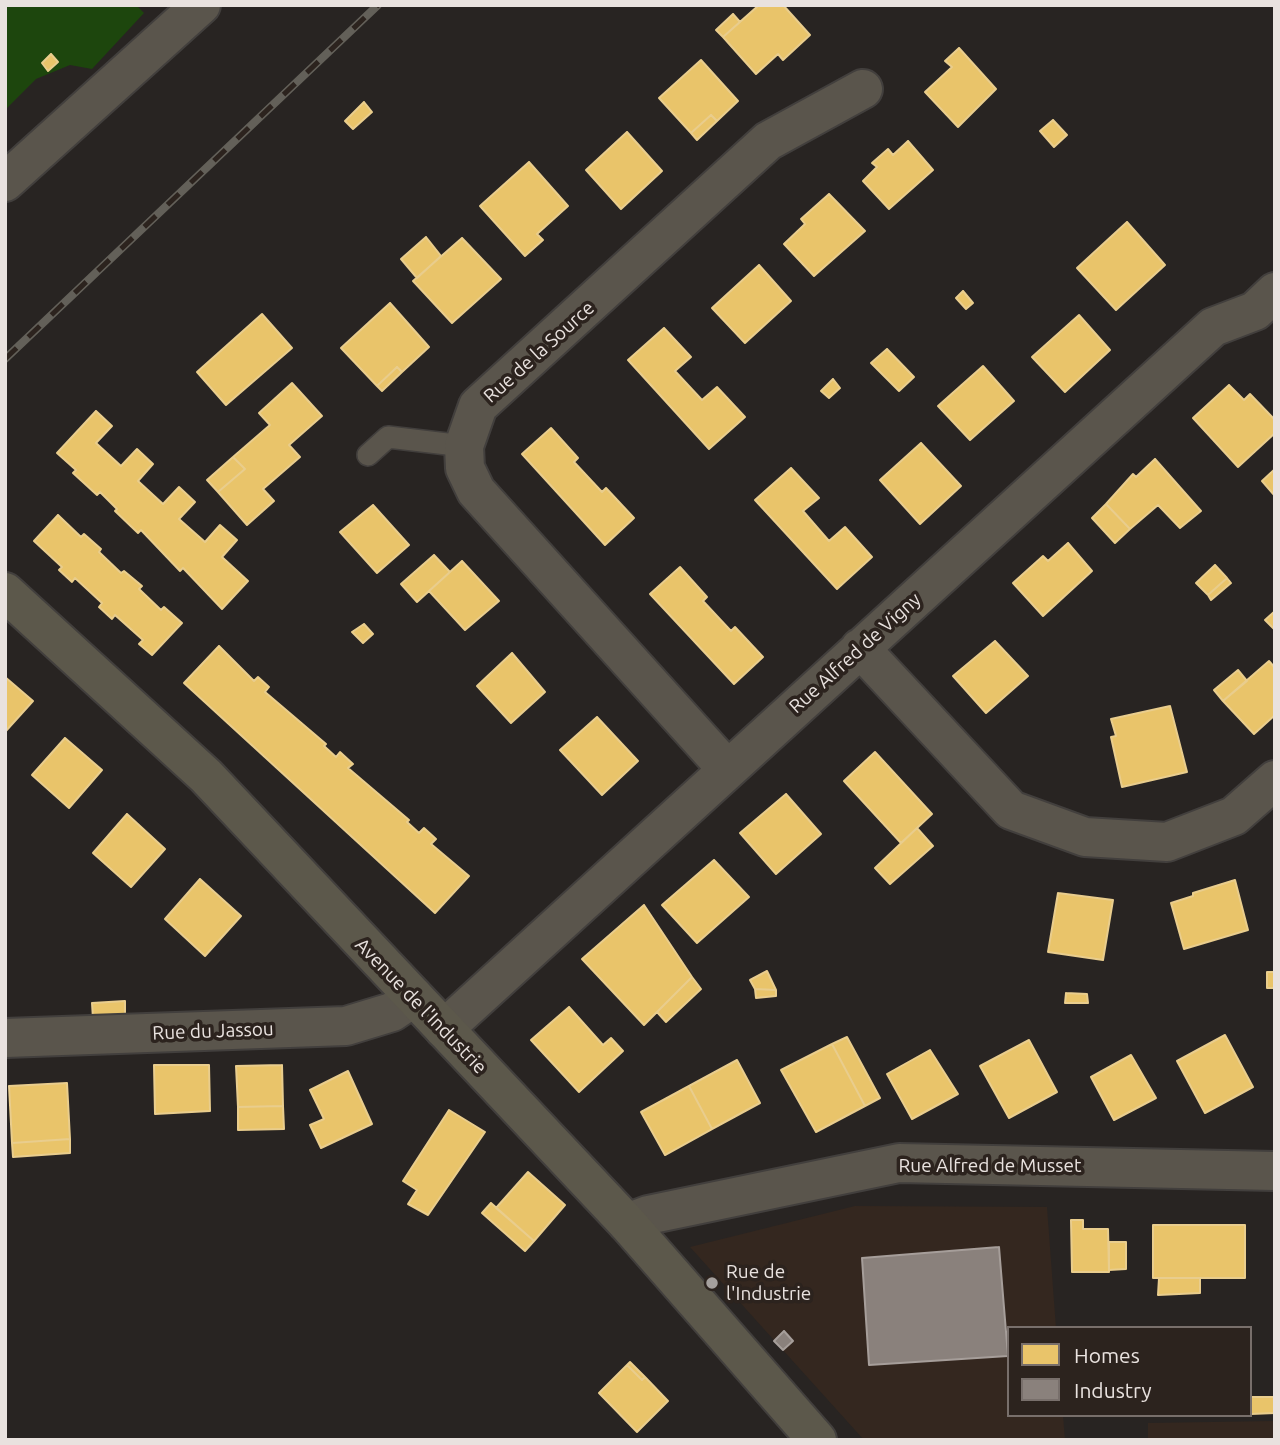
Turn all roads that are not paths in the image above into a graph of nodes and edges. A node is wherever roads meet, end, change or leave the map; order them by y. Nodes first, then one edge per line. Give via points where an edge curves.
1 (201, 5) edge
2 (863, 89) dead end
3 (5, 182) edge
4 (1268, 312) edge
5 (464, 446) junction
6 (368, 455) dead end
7 (5, 592) edge
8 (860, 648) junction
9 (727, 769) junction
10 (1275, 780) edge
11 (414, 997) junction
12 (444, 1029) junction
13 (5, 1038) edge
14 (1275, 1171) edge
15 (627, 1223) junction
16 (817, 1440) edge

1 - 3 street
2 - 5 street, Rue de la Source via 768,141 478,407
4 - 8 street, Rue Alfred de Vigny via 1213,327
5 - 6 lane via 388,437
5 - 9 street via 465,468 476,491
7 - 11 main road, Avenue de l'Industrie via 206,776
8 - 9 street, Rue Alfred de Vigny
8 - 10 street via 1011,810 1085,837 1167,842 1234,816
9 - 12 street, Rue Alfred de Vigny
11 - 12 main road, Avenue de l'Industrie
11 - 13 street, Rue du Jassou via 392,1012 346,1026
12 - 15 main road, Avenue de l'Industrie
14 - 15 street, Rue Alfred de Musset via 899,1163
15 - 16 main road, Avenue de l'Industrie

